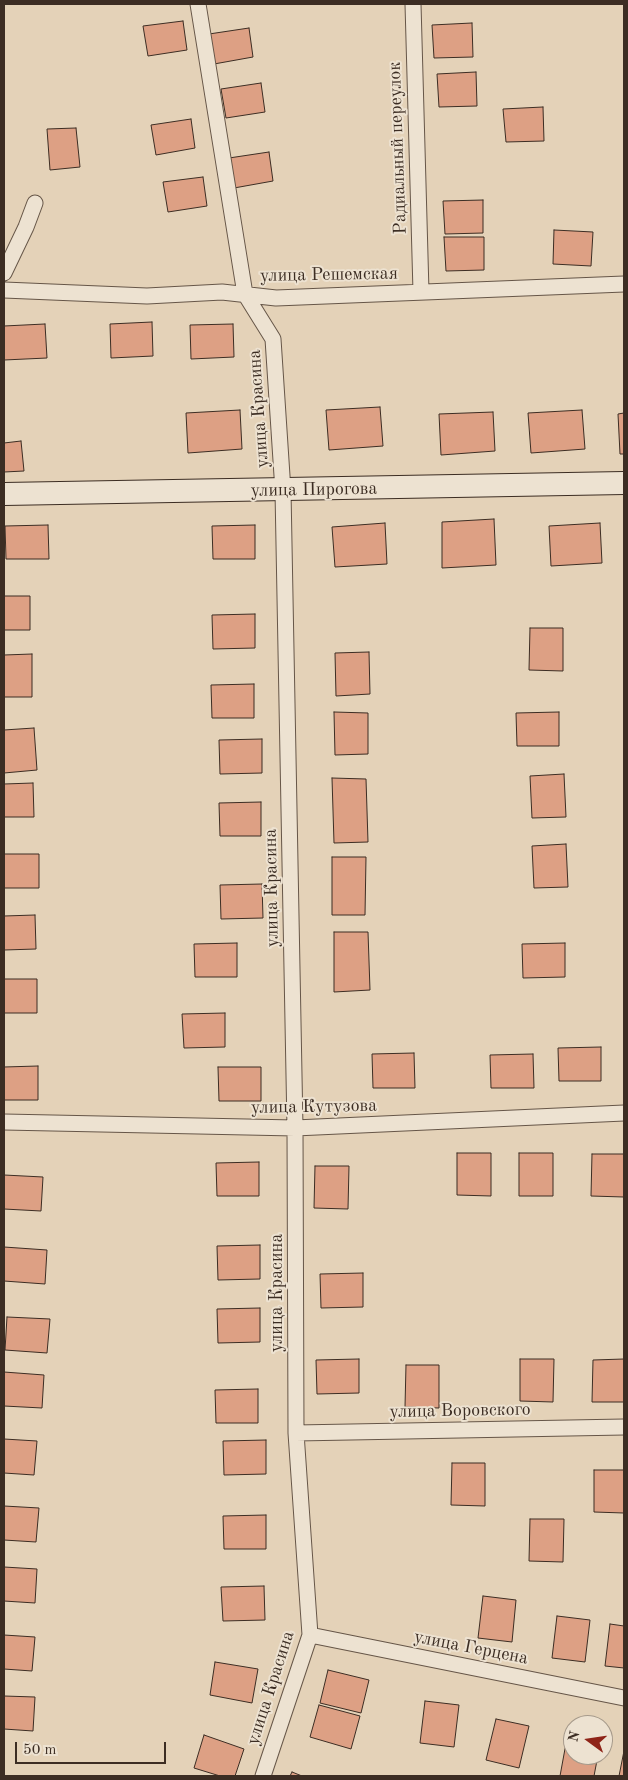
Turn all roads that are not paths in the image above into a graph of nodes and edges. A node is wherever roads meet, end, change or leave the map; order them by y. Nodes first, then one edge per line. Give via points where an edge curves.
1 (198, 4) edge
2 (413, 4) edge
3 (35, 203) dead end
4 (4, 273) edge
5 (624, 284) edge
6 (4, 290) edge
7 (421, 292) junction
8 (245, 294) junction
9 (624, 483) edge
10 (283, 491) junction
11 (4, 494) edge
12 (624, 1113) edge
13 (4, 1122) edge
14 (295, 1128) junction
15 (624, 1427) edge
16 (296, 1433) junction
17 (310, 1635) junction
18 (624, 1698) edge
19 (263, 1776) edge

1 - 8 street, улица Красина
2 - 7 street, Радиальный переулок
3 - 4 street
5 - 7 street, улица Решемская
6 - 8 street, улица Решемская via 147,296
7 - 8 street, улица Решемская via 276,298
8 - 10 street, улица Красина via 273,339
9 - 10 street, улица Пирогова
10 - 11 street, улица Пирогова
10 - 14 street, улица Красина
12 - 14 street, улица Кутузова
13 - 14 street, улица Кутузова
14 - 16 street, улица Красина
15 - 16 street, улица Воровского
16 - 17 street, улица Красина
17 - 18 street, улица Герцена
17 - 19 street, улица Красина

